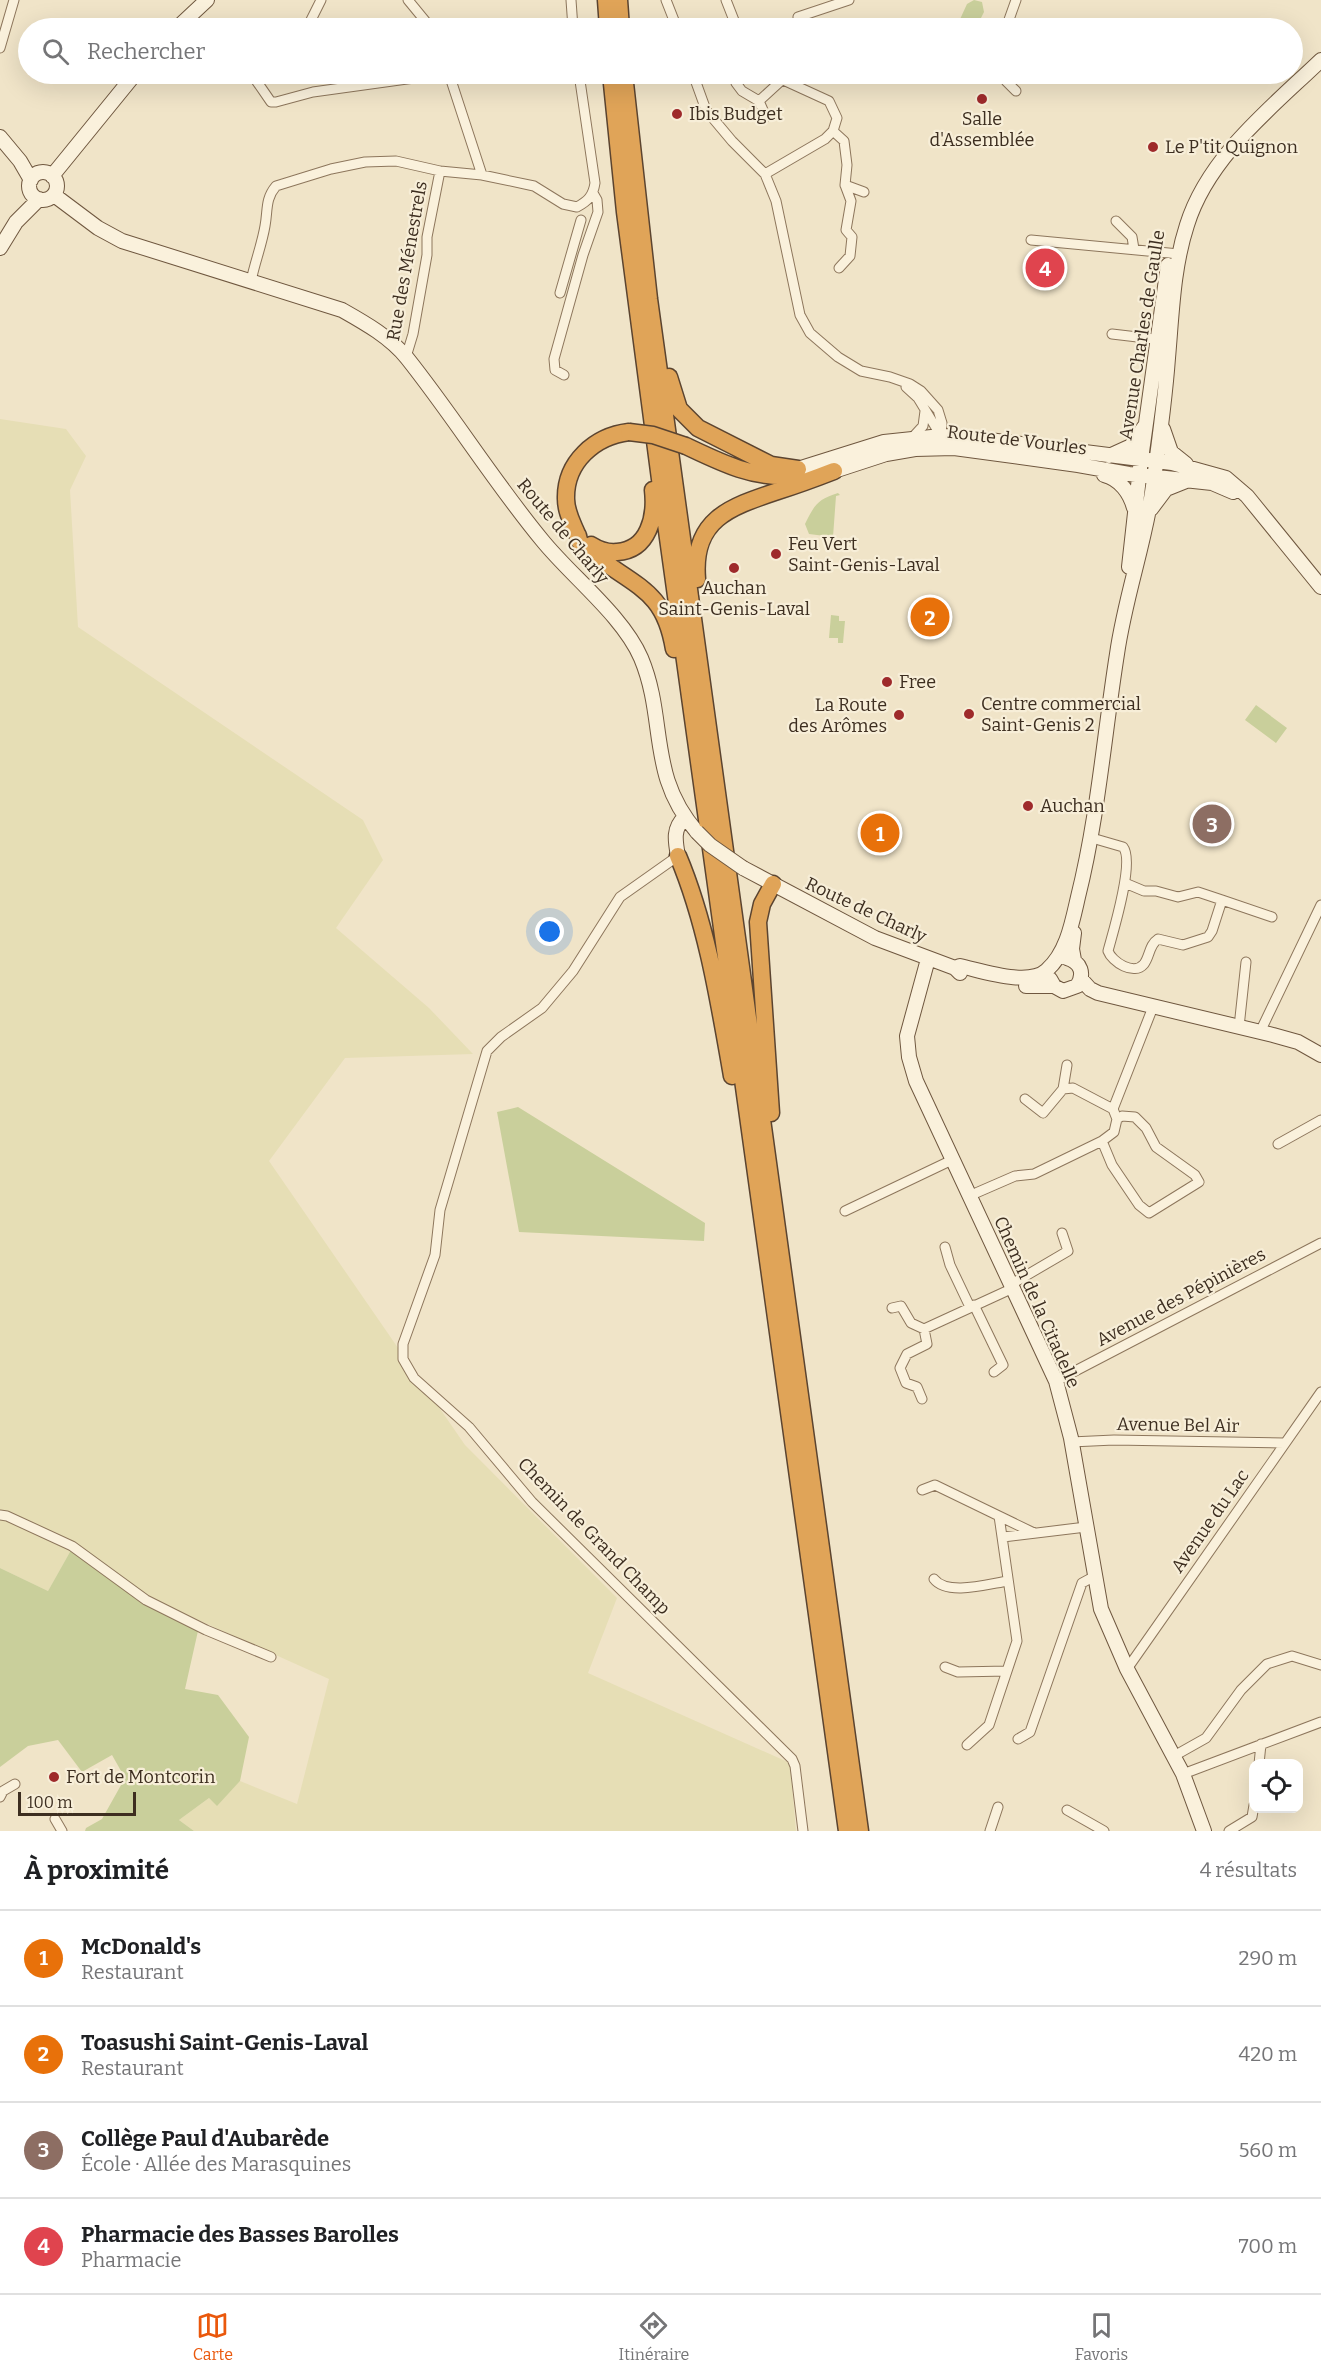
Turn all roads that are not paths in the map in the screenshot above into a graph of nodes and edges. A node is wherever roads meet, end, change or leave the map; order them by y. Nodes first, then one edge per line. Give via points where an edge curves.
1 (14, 0) edge
2 (207, 0) edge
3 (321, 0) edge
4 (408, 0) edge
5 (571, 0) edge
6 (606, 0) edge
7 (619, 0) edge
8 (666, 0) edge
9 (726, 0) edge
10 (849, 0) edge
11 (1016, 0) edge
12 (798, 17) dead end
13 (188, 18) edge
14 (312, 18) edge
15 (422, 18) edge
16 (572, 18) edge
17 (607, 18) edge
18 (620, 18) edge
19 (672, 18) edge
20 (733, 18) edge
21 (1010, 18) edge
22 (0, 48) edge
23 (1321, 49) edge
24 (1321, 60) edge
25 (1303, 69) edge
26 (1303, 75) edge
27 (127, 84) edge
28 (259, 84) edge
29 (371, 84) edge
30 (451, 84) edge
31 (580, 84) edge
32 (612, 84) edge
33 (625, 84) edge
34 (697, 84) edge
35 (737, 84) edge
36 (778, 84) edge
37 (793, 84) edge
38 (1009, 84) edge
39 (1290, 84) edge
40 (1292, 84) edge
41 (1016, 90) dead end
42 (1284, 91) junction
43 (759, 101) junction
44 (766, 117) dead end
45 (832, 131) junction
46 (0, 137) edge
47 (440, 171) junction
48 (765, 174) junction
49 (482, 175) junction
50 (52, 176) junction
51 (33, 177) junction
52 (845, 185) junction
53 (864, 192) dead end
54 (593, 193) junction
55 (54, 195) junction
56 (39, 199) junction
57 (577, 207) junction
58 (581, 220) junction
59 (1116, 221) dead end
60 (591, 227) junction
61 (1031, 240) dead end
62 (0, 248) edge
63 (1134, 249) junction
64 (1175, 253) junction
65 (839, 268) dead end
66 (250, 281) junction
67 (560, 293) dead end
68 (649, 299) junction
69 (1112, 334) dead end
70 (1163, 340) junction
71 (406, 357) junction
72 (564, 375) dead end
73 (897, 380) junction
74 (1150, 397) junction
75 (925, 408) junction
76 (651, 411) junction
77 (1154, 420) junction
78 (941, 436) junction
79 (984, 439) junction
80 (913, 444) junction
81 (954, 448) junction
82 (998, 454) junction
83 (1109, 456) junction
84 (1077, 465) junction
85 (1148, 468) junction
86 (834, 471) junction
87 (794, 472) junction
88 (1191, 474) junction
89 (1141, 516) junction
90 (578, 535) junction
91 (1321, 587) edge
92 (701, 673) junction
93 (695, 729) junction
94 (692, 825) junction
95 (1095, 838) junction
96 (678, 856) junction
97 (1125, 883) junction
98 (773, 884) junction
99 (1222, 900) junction
100 (1321, 905) edge
101 (1272, 917) dead end
102 (928, 959) junction
103 (1074, 960) junction
104 (1245, 962) dead end
105 (1054, 964) junction
106 (955, 968) junction
107 (1077, 984) junction
108 (1054, 986) junction
109 (1153, 1007) junction
110 (1239, 1027) junction
111 (1260, 1032) junction
112 (1321, 1055) edge
113 (1067, 1065) dead end
114 (1064, 1089) junction
115 (1025, 1099) dead end
116 (1113, 1109) junction
117 (1117, 1119) junction
118 (1321, 1120) edge
119 (1102, 1141) junction
120 (1278, 1144) dead end
121 (952, 1160) junction
122 (769, 1171) junction
123 (759, 1193) junction
124 (969, 1196) junction
125 (845, 1211) dead end
126 (1062, 1233) dead end
127 (1321, 1243) edge
128 (945, 1247) dead end
129 (1011, 1287) junction
130 (972, 1306) junction
131 (892, 1308) dead end
132 (924, 1329) junction
133 (994, 1372) dead end
134 (1056, 1381) junction
135 (1321, 1392) edge
136 (922, 1399) dead end
137 (1071, 1442) junction
138 (1284, 1443) junction
139 (922, 1490) dead end
140 (0, 1515) edge
141 (999, 1516) junction
142 (1086, 1527) junction
143 (1034, 1533) junction
144 (1003, 1537) junction
145 (1095, 1576) junction
146 (934, 1579) dead end
147 (1008, 1581) junction
148 (271, 1657) dead end
149 (1321, 1665) edge
150 (945, 1667) dead end
151 (1127, 1669) junction
152 (1006, 1671) junction
153 (1321, 1722) edge
154 (1018, 1739) dead end
155 (1261, 1744) junction
156 (967, 1745) dead end
157 (1174, 1756) junction
158 (1260, 1759) edge
159 (1183, 1774) junction
160 (15, 1784) dead end
161 (0, 1797) edge
162 (998, 1807) dead end
163 (1067, 1809) dead end
164 (1253, 1813) edge
165 (55, 1819) dead end
166 (62, 1831) edge
167 (803, 1831) edge
168 (847, 1831) edge
169 (860, 1831) edge
170 (990, 1831) edge
171 (1104, 1831) edge
172 (1204, 1831) edge
173 (1229, 1831) edge

1 - 22 street
2 - 13 street
3 - 14 street
4 - 15 street
5 - 16 street
6 - 17 highway
7 - 18 highway
8 - 19 street
9 - 20 street
10 - 12 street
11 - 21 street
23 - 25 street, Avenue Charles de Gaulle
24 - 26 street, Avenue Charles de Gaulle
27 - 50 street
28 - 29 street via 271,102 276,102
30 - 49 street
31 - 54 street via 595,183
32 - 76 highway
33 - 68 highway
34 - 48 street, Route de Vourles via 706,110
35 - 43 street
36 - 43 street
37 - 45 street via 829,101 837,118
38 - 41 street
39 - 42 street, Avenue Charles de Gaulle
40 - 42 street, Avenue Charles de Gaulle
42 - 64 street, Avenue Charles de Gaulle via 1229,140 1201,175 1185,203
43 - 44 street
45 - 48 street
45 - 52 street via 844,141
46 - 51 street
47 - 49 street
47 - 66 street via 396,161 365,162 276,186 267,200 265,225
47 - 71 street, Rue des Ménestrels
48 - 73 street, Route de Vourles via 776,201 800,315 810,333 861,370
49 - 57 street via 534,186 563,204
50 - 51 street via 44,172
50 - 55 street via 57,187
51 - 56 street via 29,184 31,194
52 - 53 street
52 - 65 street via 851,201 846,230 852,237 850,256
54 - 57 street
54 - 60 street via 598,212
55 - 56 street
55 - 66 street, Route de Charly via 122,241
56 - 62 street via 16,222
57 - 58 street
58 - 60 street
58 - 67 street
59 - 63 street via 1132,237
60 - 72 street via 554,359 555,370
61 - 63 street
63 - 64 street
64 - 70 street, Avenue Charles de Gaulle
66 - 71 street, Route de Charly via 342,310 375,329
68 - 87 highway via 657,311 672,392 686,418 759,460
68 - 92 highway
69 - 70 street
70 - 74 street, Avenue Charles de Gaulle
70 - 77 street, Avenue Charles de Gaulle
71 - 94 street, Route de Charly via 542,540 619,623 640,656 652,690 659,753 667,781
73 - 75 street, Route de Vourles
73 - 78 street, Route de Vourles via 921,391 938,411
74 - 77 street, Avenue Charles de Gaulle
74 - 85 street via 1154,421
75 - 78 street, Route de Vourles
75 - 80 street, Route de Vourles via 923,426
76 - 90 highway via 646,419 654,505 647,534 627,550 610,552 592,547
76 - 93 highway
77 - 83 street via 1135,442
77 - 85 street, Avenue Charles de Gaulle
77 - 88 street via 1171,452
78 - 79 street, Route de Vourles
78 - 80 street via 930,445
78 - 81 street
79 - 82 street
79 - 83 street, Route de Vourles
80 - 81 street, Route de Vourles
80 - 86 street, Route de Vourles
80 - 87 street, Route de Vourles via 884,442
81 - 82 street, Route de Vourles
82 - 84 street, Route de Vourles
83 - 85 street, Route de Vourles
84 - 85 street, Route de Vourles via 1107,471
84 - 89 street via 1115,479
85 - 88 street, Route de Vourles
85 - 89 street
86 - 87 highway
86 - 92 highway via 738,505 707,528 696,564 705,660
87 - 90 highway, bridge via 758,475 653,435 629,432 606,437 585,451 567,485 566,499
88 - 89 street via 1162,493
88 - 91 street, Route de Vourles via 1225,488 1259,513
89 - 95 street via 1117,651
90 - 93 highway via 591,553 644,588 662,609 672,636 687,720
92 - 122 highway
93 - 123 highway
94 - 96 street
94 - 98 street, Route de Charly, bridge via 710,845
95 - 97 street via 1126,850
95 - 103 street via 1072,940
95 - 105 street via 1072,922
96 - 123 highway via 694,899 711,967 750,1185
96 - 167 street, Chemin de Grand Champ via 620,897 573,971 542,1008 488,1051 440,1209 435,1255 403,1344 403,1359 414,1378 469,1427 532,1502 792,1759
97 - 99 street via 1178,897 1198,892
97 - 99 street via 1108,951 1111,958 1125,967 1140,968 1158,939 1183,945 1208,937
98 - 102 street, Route de Charly via 874,938
98 - 122 highway via 758,922 774,1159
99 - 101 street
100 - 111 street
102 - 106 street, Route de Charly
102 - 121 street, Chemin de la Citadelle via 907,1036 909,1057
103 - 105 street via 1066,958
103 - 107 street via 1081,969
104 - 110 street
105 - 106 street, Route de Charly via 1040,976 1028,979
105 - 108 street via 1049,978
106 - 108 street, Route de Charly via 957,973 1028,986
107 - 108 street via 1063,991
107 - 109 street via 1096,1000
109 - 110 street
109 - 116 street
110 - 111 street
111 - 112 street via 1298,1042
113 - 114 street
114 - 115 street via 1043,1113
114 - 116 street via 1073,1088
116 - 117 street
117 - 119 street via 1114,1132
117 - 119 street via 1135,1117 1156,1147 1199,1182 1149,1213 1138,1205 1112,1165
118 - 120 street
119 - 124 street via 1034,1174 1015,1176
121 - 124 street, Chemin de la Citadelle
121 - 125 street
122 - 169 highway
123 - 168 highway
124 - 129 street, Chemin de la Citadelle
126 - 129 street via 1068,1251
127 - 134 street, Avenue des Pépinières
128 - 130 street
129 - 130 street
129 - 134 street, Chemin de la Citadelle
130 - 132 street
130 - 133 street via 1003,1365
131 - 132 street via 901,1306 911,1323
132 - 136 street via 927,1344 907,1354 900,1368 906,1383 917,1387
134 - 137 street, Chemin de la Citadelle
135 - 138 street, Avenue du Lac
137 - 138 street, Avenue Bel Air
137 - 142 street, Chemin de la Citadelle
138 - 151 street, Avenue du Lac
139 - 141 street via 935,1485
140 - 148 street via 72,1546 146,1600
141 - 143 street
141 - 144 street
142 - 143 street
142 - 145 street, Chemin de la Citadelle
143 - 144 street
144 - 147 street
145 - 151 street, Chemin de la Citadelle via 1101,1609
145 - 154 street via 1082,1584 1030,1732
146 - 147 street via 948,1589
147 - 152 street via 1017,1641
149 - 157 street via 1292,1656 1267,1664 1241,1690 1206,1738
150 - 152 street via 958,1672
151 - 157 street, Chemin de la Citadelle
152 - 156 street via 989,1725
153 - 155 street
155 - 158 street
155 - 159 street
157 - 159 street, Chemin de la Citadelle
159 - 172 street, Chemin de la Citadelle
160 - 161 street
162 - 170 street
163 - 171 street
164 - 173 street
165 - 166 street

